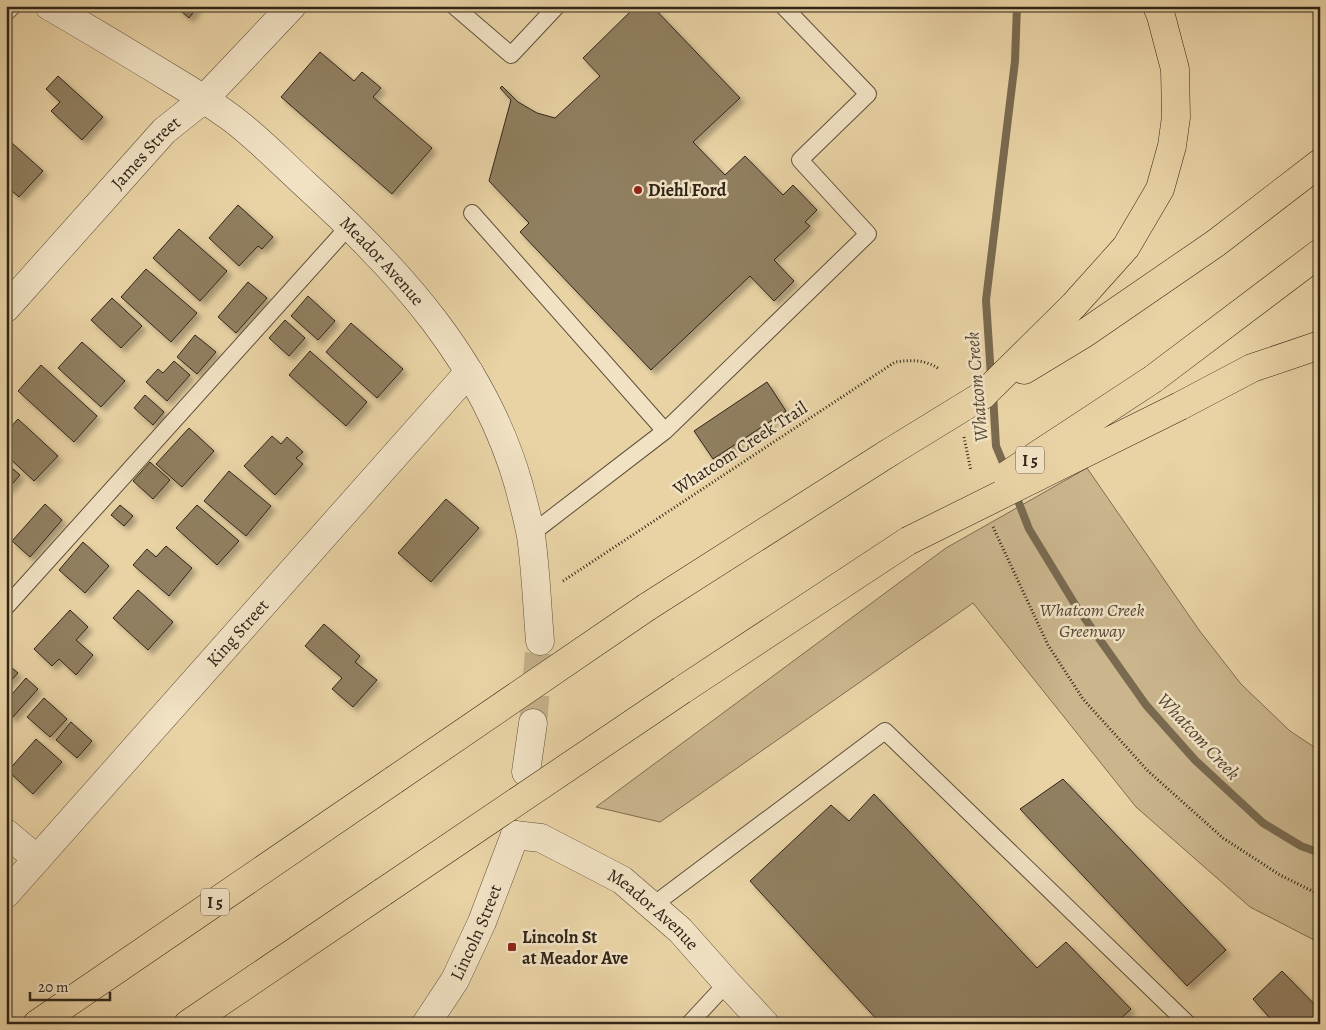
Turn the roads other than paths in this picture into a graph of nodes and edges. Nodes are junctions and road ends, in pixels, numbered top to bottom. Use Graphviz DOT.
graph roads {
  1 [pos="12,6"];
  2 [pos="49,6"];
  3 [pos="292,6"];
  4 [pos="454,6"];
  5 [pos="558,6"];
  6 [pos="783,6"];
  7 [pos="1157,6"];
  8 [pos="6,13"];
  9 [pos="204,98"];
  10 [pos="1320,163"];
  11 [pos="472,213"];
  12 [pos="350,225"];
  13 [pos="1320,253"];
  14 [pos="6,308"];
  15 [pos="1320,345"];
  16 [pos="469,372"];
  17 [pos="983,395"];
  18 [pos="665,431"];
  19 [pos="530,534"];
  20 [pos="908,541"];
  21 [pos="6,607"];
  22 [pos="540,642"];
  23 [pos="534,723"];
  24 [pos="526,772"];
  25 [pos="6,833"];
  26 [pos="515,835"];
  27 [pos="37,859"];
  28 [pos="6,894"];
  29 [pos="652,906"];
  30 [pos="727,983"];
  31 [pos="37,1024"];
  32 [pos="188,1024"];
  33 [pos="426,1024"];
  34 [pos="689,1024"];
  35 [pos="765,1024"];
  36 [pos="1188,1024"];
  1 -- 8 [label="lane"];
  2 -- 9 [label="street, Meador Avenue"];
  3 -- 9 [label="street, James Street"];
  4 -- 5 [label="lane"];
  6 -- 18 [label="lane"];
  7 -- 17 [label="highway"];
  9 -- 12 [label="street, Meador Avenue"];
  9 -- 14 [label="street, James Street"];
  10 -- 17 [label="highway, I 5"];
  11 -- 18 [label="lane"];
  12 -- 16 [label="street, Meador Avenue"];
  12 -- 21 [label="lane"];
  13 -- 20 [label="highway, I 5, bridge"];
  15 -- 20 [label="highway, bridge"];
  16 -- 19 [label="street, Meador Avenue"];
  16 -- 27 [label="street, King Street"];
  17 -- 31 [label="highway, I 5, bridge"];
  18 -- 19 [label="lane"];
  19 -- 22 [label="street, Meador Avenue"];
  20 -- 32 [label="highway, I 5, bridge"];
  23 -- 24 [label="street"];
  25 -- 27 [label="street"];
  26 -- 29 [label="street, Meador Avenue"];
  26 -- 33 [label="street, Lincoln Street"];
  27 -- 28 [label="street, King Street"];
  29 -- 30 [label="street, Meador Avenue"];
  29 -- 36 [label="lane"];
  30 -- 34 [label="lane"];
  30 -- 35 [label="street, Meador Avenue"];
}
